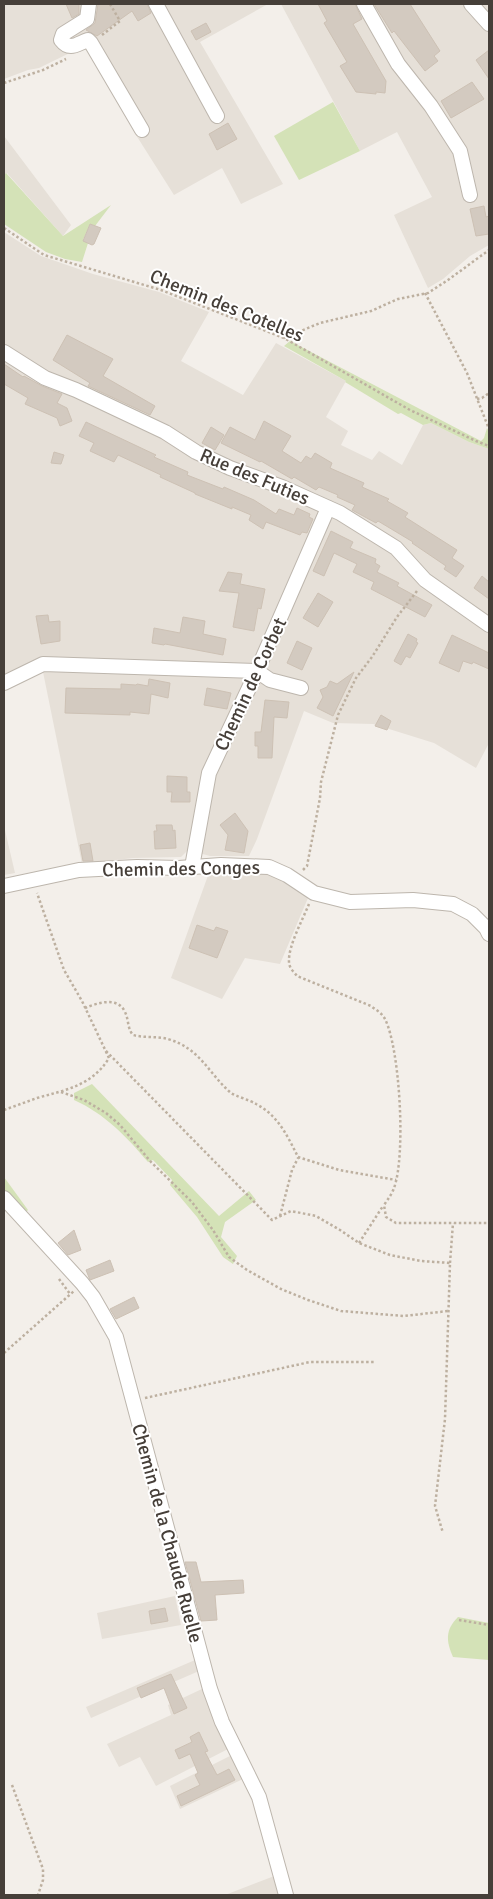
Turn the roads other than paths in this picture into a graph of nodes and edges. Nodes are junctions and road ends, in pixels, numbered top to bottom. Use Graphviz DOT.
graph roads {
  1 [pos="89,4"];
  2 [pos="156,4"];
  3 [pos="364,4"];
  4 [pos="471,4"];
  5 [pos="488,21"];
  6 [pos="218,116"];
  7 [pos="142,130"];
  8 [pos="470,195"];
  9 [pos="4,352"];
  10 [pos="328,508"];
  11 [pos="489,625"];
  12 [pos="257,671"];
  13 [pos="4,683"];
  14 [pos="301,688"];
  15 [pos="192,867"];
  16 [pos="4,886"];
  17 [pos="489,934"];
  18 [pos="4,1198"];
  19 [pos="286,1895"];
  1 -- 7 [label="street"];
  2 -- 6 [label="street"];
  3 -- 8 [label="street"];
  4 -- 5 [label="street"];
  9 -- 10 [label="street, Rue des Futies"];
  10 -- 11 [label="street, Rue des Futies"];
  10 -- 12 [label="street, Chemin de Corbet"];
  12 -- 13 [label="street"];
  12 -- 14 [label="street"];
  12 -- 15 [label="street, Chemin de Corbet"];
  15 -- 16 [label="street, Chemin des Conges"];
  15 -- 17 [label="street, Chemin des Conges"];
  18 -- 19 [label="street, Chemin de la Chaude Ruelle"];
}
